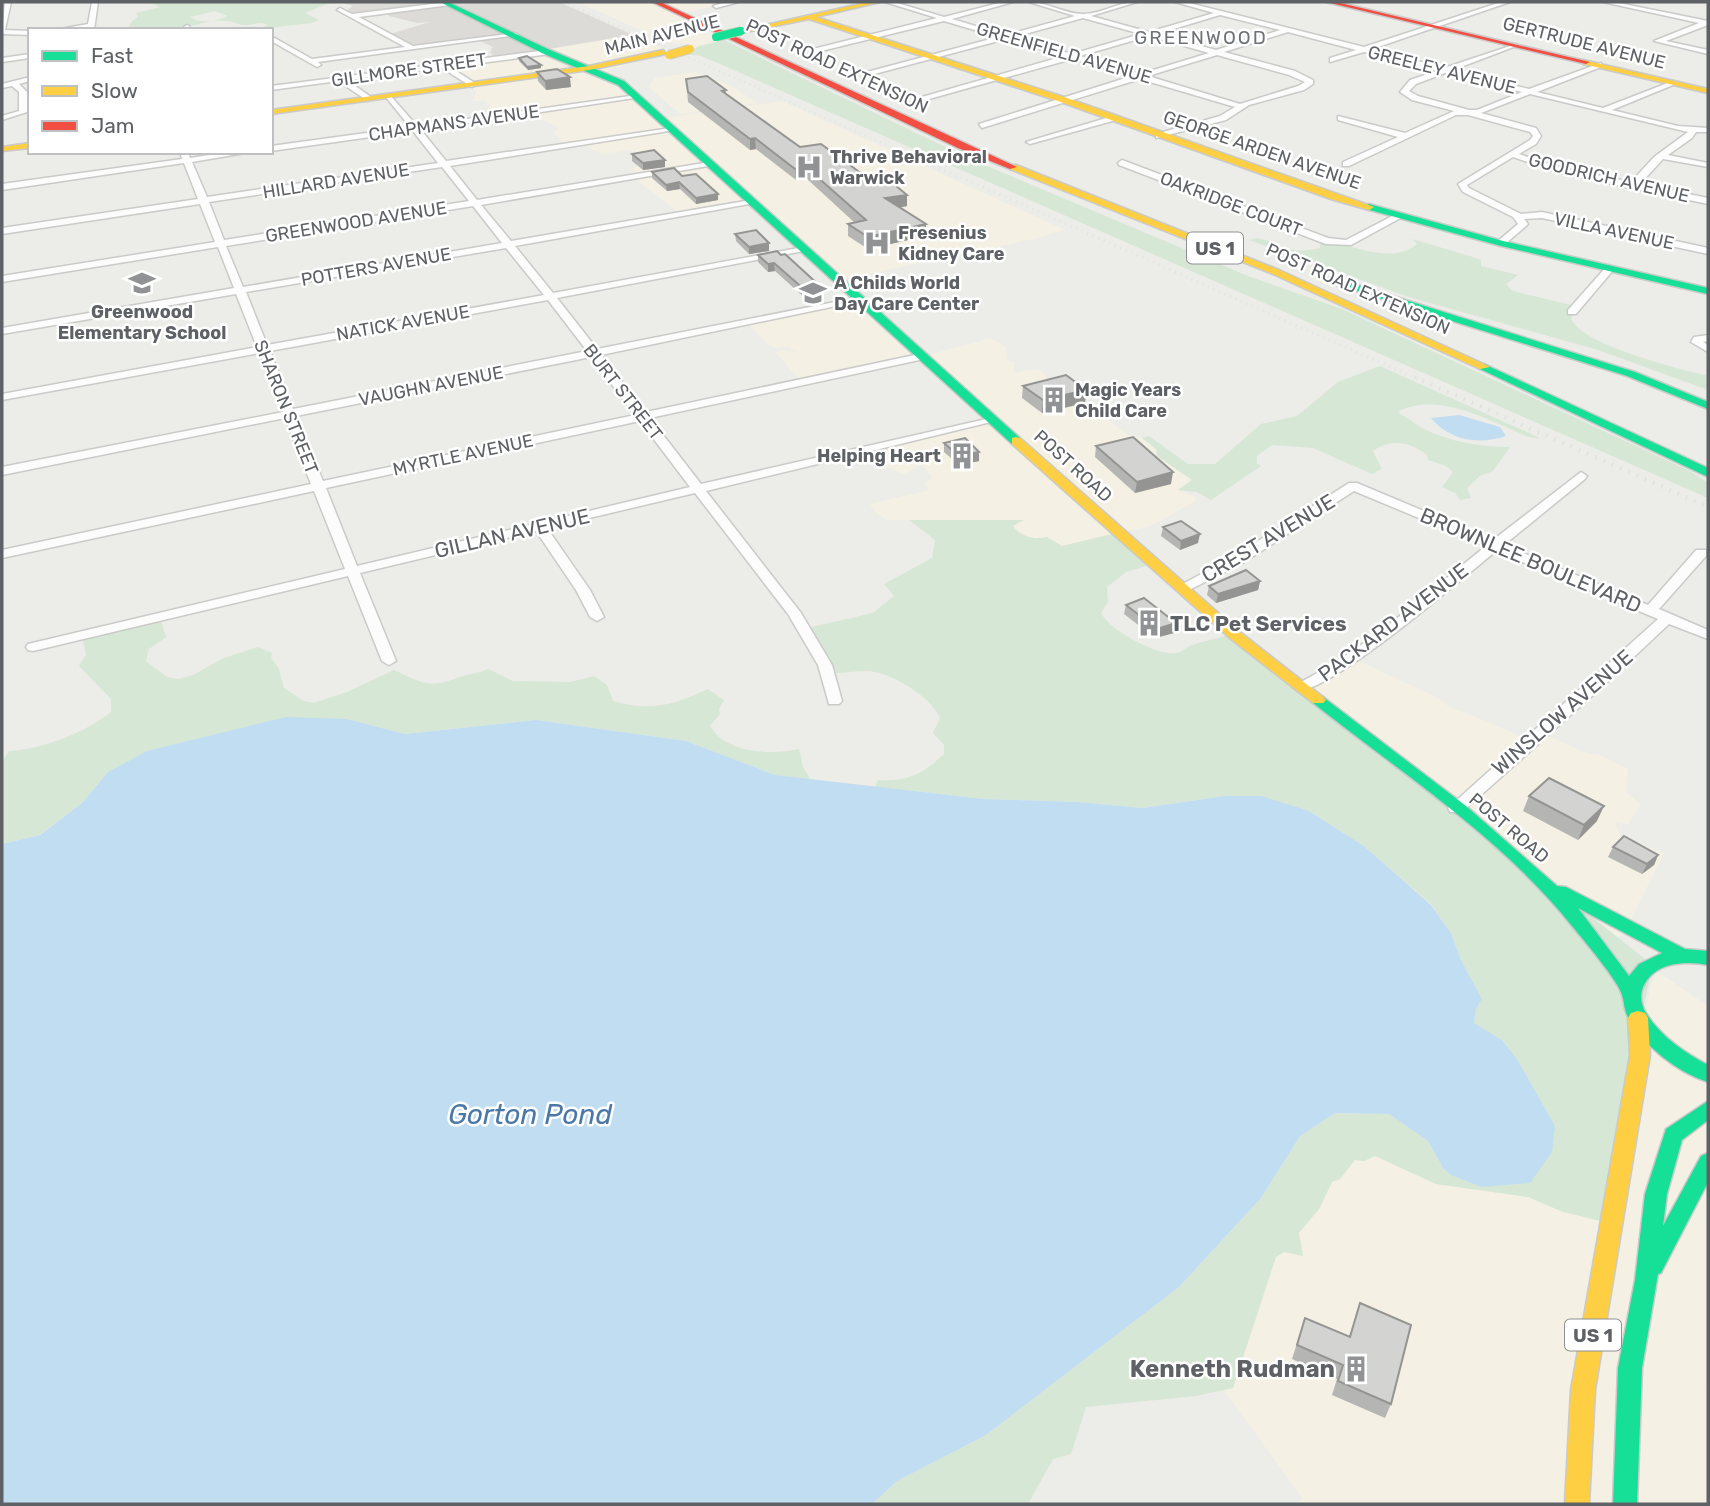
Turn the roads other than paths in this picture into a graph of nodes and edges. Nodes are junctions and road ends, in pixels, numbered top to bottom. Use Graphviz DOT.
graph roads {
  1 [pos="8,2"];
  2 [pos="95,2"];
  3 [pos="643,2"];
  4 [pos="655,2"];
  5 [pos="663,2"];
  6 [pos="673,2"];
  7 [pos="736,2"];
  8 [pos="877,2"];
  9 [pos="888,2"];
  10 [pos="1010,2"];
  11 [pos="1032,2"];
  12 [pos="1135,2"];
  13 [pos="1178,2"];
  14 [pos="1329,2"];
  15 [pos="1507,2"];
  16 [pos="1606,2"];
  17 [pos="1637,2"];
  18 [pos="445,3"];
  19 [pos="716,6"];
  20 [pos="1625,6"];
  21 [pos="340,10"];
  22 [pos="1220,13"];
  23 [pos="1085,15"];
  24 [pos="352,16"];
  25 [pos="807,18"];
  26 [pos="944,18"];
  27 [pos="682,22"];
  28 [pos="1708,23"];
  29 [pos="1434,27"];
  30 [pos="91,28"];
  31 [pos="1288,30"];
  32 [pos="2,31"];
  33 [pos="733,32"];
  34 [pos="28,33"];
  35 [pos="1150,33"];
  36 [pos="515,35"];
  37 [pos="1007,36"];
  38 [pos="870,37"];
  39 [pos="273,39"];
  40 [pos="1514,45"];
  41 [pos="689,46"];
  42 [pos="413,48"];
  43 [pos="1365,50"];
  44 [pos="816,51"];
  45 [pos="547,52"];
  46 [pos="1220,52"];
  47 [pos="1708,52"];
  48 [pos="666,54"];
  49 [pos="1072,55"];
  50 [pos="28,56"];
  51 [pos="930,57"];
  52 [pos="2,60"];
  53 [pos="1333,60"];
  54 [pos="311,61"];
  55 [pos="639,63"];
  56 [pos="1598,65"];
  57 [pos="444,66"];
  58 [pos="321,68"];
  59 [pos="592,69"];
  60 [pos="1444,70"];
  61 [pos="331,74"];
  62 [pos="870,74"];
  63 [pos="1143,77"];
  64 [pos="995,78"];
  65 [pos="340,79"];
  66 [pos="28,80"];
  67 [pos="14,83"];
  68 [pos="621,83"];
  69 [pos="1670,83"];
  70 [pos="472,85"];
  71 [pos="2,86"];
  72 [pos="273,89"];
  73 [pos="1708,91"];
  74 [pos="1529,92"];
  75 [pos="389,96"];
  76 [pos="637,97"];
  77 [pos="368,99"];
  78 [pos="925,99"];
  79 [pos="1064,100"];
  80 [pos="1240,106"];
  81 [pos="26,110"];
  82 [pos="1604,111"];
  83 [pos="273,112"];
  84 [pos="1466,112"];
  85 [pos="2,118"];
  86 [pos="1113,118"];
  87 [pos="1341,118"];
  88 [pos="982,125"];
  89 [pos="416,128"];
  90 [pos="1690,129"];
  91 [pos="671,130"];
  92 [pos="1708,130"];
  93 [pos="1159,136"];
  94 [pos="1405,136"];
  95 [pos="1030,142"];
  96 [pos="28,145"];
  97 [pos="2,149"];
  98 [pos="273,149"];
  99 [pos="216,154"];
  100 [pos="1511,154"];
  101 [pos="186,156"];
  102 [pos="1662,156"];
  103 [pos="1122,163"];
  104 [pos="444,164"];
  105 [pos="1346,164"];
  106 [pos="1708,164"];
  107 [pos="710,165"];
  108 [pos="1633,186"];
  109 [pos="2,187"];
  110 [pos="204,201"];
  111 [pos="1708,201"];
  112 [pos="751,202"];
  113 [pos="473,203"];
  114 [pos="1401,215"];
  115 [pos="1520,217"];
  116 [pos="2,231"];
  117 [pos="1501,243"];
  118 [pos="221,244"];
  119 [pos="507,244"];
  120 [pos="804,250"];
  121 [pos="1708,251"];
  122 [pos="1610,268"];
  123 [pos="2,279"];
  124 [pos="239,290"];
  125 [pos="1708,291"];
  126 [pos="550,296"];
  127 [pos="860,300"];
  128 [pos="1572,312"];
  129 [pos="1708,326"];
  130 [pos="2,331"];
  131 [pos="1707,342"];
  132 [pos="263,349"];
  133 [pos="593,353"];
  134 [pos="924,356"];
  135 [pos="2,397"];
  136 [pos="1708,406"];
  137 [pos="289,414"];
  138 [pos="643,417"];
  139 [pos="991,419"];
  140 [pos="2,471"];
  141 [pos="1708,473"];
  142 [pos="1581,476"];
  143 [pos="317,486"];
  144 [pos="1353,486"];
  145 [pos="698,489"];
  146 [pos="540,527"];
  147 [pos="1496,545"];
  148 [pos="1701,553"];
  149 [pos="2,554"];
  150 [pos="351,572"];
  151 [pos="1182,588"];
  152 [pos="1651,610"];
  153 [pos="597,617"];
  154 [pos="1668,617"];
  155 [pos="1708,635"];
  156 [pos="33,647"];
  157 [pos="389,661"];
  158 [pos="1302,687"];
  159 [pos="834,701"];
  160 [pos="1456,808"];
  161 [pos="1544,882"];
  162 [pos="1706,954"];
  163 [pos="1682,956"];
  164 [pos="1632,994"];
  165 [pos="1638,1018"];
  166 [pos="1708,1074"];
  167 [pos="1708,1109"];
  168 [pos="1708,1162"];
  169 [pos="1646,1280"];
  170 [pos="1577,1504"];
  171 [pos="1625,1504"];
  1 -- 32 [label="street"];
  2 -- 30 [label="street"];
  3 -- 27 [label="main road"];
  4 -- 33 [label="main road, US 1"];
  5 -- 33 [label="main road, US 1"];
  6 -- 33 [label="main road"];
  7 -- 19 [label="street"];
  8 -- 25 [label="main road, MAIN AVENUE"];
  9 -- 26 [label="street, GREENFIELD AVENUE"];
  10 -- 26 [label="street"];
  11 -- 23 [label="street"];
  12 -- 23 [label="street"];
  13 -- 22 [label="street, GREELEY AVENUE"];
  14 -- 29 [label="main road, GERTRUDE AVENUE"];
  15 -- 29 [label="street"];
  16 -- 20 [label="street"];
  17 -- 20 [label="street"];
  18 -- 24 [label="street"];
  18 -- 36 [label="main road, POST ROAD"];
  20 -- 28 [label="street"];
  21 -- 24 [label="street"];
  22 -- 31 [label="street, GREELEY AVENUE"];
  22 -- 35 [label="street"];
  23 -- 35 [label="street"];
  23 -- 37 [label="street"];
  24 -- 42 [label="street"];
  25 -- 33 [label="main road, MAIN AVENUE"];
  25 -- 38 [label="main road, GEORGE ARDEN AVENUE"];
  26 -- 37 [label="street, GREENFIELD AVENUE"];
  26 -- 38 [label="street"];
  27 -- 33 [label="main road"];
  27 -- 41 [label="main road"];
  28 -- 47 [label="street"];
  29 -- 40 [label="main road, GERTRUDE AVENUE"];
  29 -- 43 [label="street"];
  31 -- 43 [label="street, GREELEY AVENUE"];
  31 -- 46 [label="street"];
  32 -- 34 [label="street"];
  33 -- 41 [label="main road, MAIN AVENUE"];
  33 -- 136 [label="main road, POST ROAD EXTENSION / US 1"];
  33 -- 141 [label="main road, POST ROAD EXTENSION / US 1"];
  35 -- 46 [label="street"];
  35 -- 49 [label="street"];
  36 -- 42 [label="street"];
  36 -- 45 [label="main road, POST ROAD"];
  37 -- 49 [label="street, GREENFIELD AVENUE"];
  37 -- 51 [label="street"];
  38 -- 44 [label="street"];
  38 -- 51 [label="main road, GEORGE ARDEN AVENUE"];
  39 -- 54 [label="street"];
  40 -- 56 [label="main road, GERTRUDE AVENUE"];
  40 -- 60 [label="street"];
  41 -- 48 [label="main road, MAIN AVENUE, bridge"];
  42 -- 54 [label="street"];
  42 -- 57 [label="street"];
  43 -- 53 [label="street"];
  43 -- 60 [label="street, GREELEY AVENUE"];
  45 -- 57 [label="street, GILLMORE STREET"];
  45 -- 59 [label="main road, POST ROAD"];
  46 -- 63 [label="street"];
  46 -- 80 [label="street"];
  48 -- 55 [label="main road, MAIN AVENUE"];
  48 -- 59 [label="main road, MAIN AVENUE"];
  49 -- 63 [label="street, GREENFIELD AVENUE"];
  49 -- 64 [label="street"];
  50 -- 52 [label="street"];
  51 -- 62 [label="street"];
  51 -- 64 [label="main road, GEORGE ARDEN AVENUE"];
  54 -- 58 [label="street"];
  55 -- 59 [label="main road, MAIN AVENUE"];
  55 -- 68 [label="main road"];
  56 -- 69 [label="main road, GERTRUDE AVENUE"];
  56 -- 74 [label="street"];
  57 -- 65 [label="street, GILLMORE STREET"];
  57 -- 70 [label="street"];
  59 -- 68 [label="main road, POST ROAD"];
  59 -- 70 [label="main road, MAIN AVENUE"];
  60 -- 74 [label="street, GREELEY AVENUE"];
  60 -- 84 [label="street"];
  61 -- 65 [label="street"];
  63 -- 79 [label="street"];
  63 -- 80 [label="street, GREENFIELD AVENUE"];
  64 -- 78 [label="street"];
  64 -- 79 [label="main road, GEORGE ARDEN AVENUE"];
  65 -- 72 [label="street, GILLMORE STREET"];
  65 -- 77 [label="street"];
  66 -- 67 [label="street"];
  67 -- 71 [label="street"];
  67 -- 81 [label="street"];
  68 -- 76 [label="main road, POST ROAD"];
  69 -- 73 [label="main road, GERTRUDE AVENUE"];
  69 -- 82 [label="street"];
  70 -- 75 [label="main road, MAIN AVENUE"];
  74 -- 82 [label="street, GREELEY AVENUE"];
  74 -- 84 [label="street"];
  75 -- 77 [label="main road, MAIN AVENUE"];
  75 -- 89 [label="street, BURT STREET"];
  76 -- 89 [label="street, CHAPMANS AVENUE"];
  76 -- 91 [label="main road, POST ROAD"];
  77 -- 83 [label="main road, MAIN AVENUE"];
  79 -- 86 [label="main road, GEORGE ARDEN AVENUE"];
  79 -- 88 [label="street"];
  80 -- 93 [label="street"];
  81 -- 85 [label="street"];
  82 -- 90 [label="street, GREELEY AVENUE"];
  84 -- 94 [label="street"];
  84 -- 100 [label="street"];
  86 -- 93 [label="main road, GEORGE ARDEN AVENUE"];
  86 -- 95 [label="street"];
  87 -- 94 [label="street"];
  89 -- 98 [label="street, CHAPMANS AVENUE"];
  89 -- 104 [label="street, BURT STREET"];
  90 -- 92 [label="street, GREELEY AVENUE"];
  90 -- 102 [label="street"];
  91 -- 104 [label="street, HILLARD AVENUE"];
  91 -- 107 [label="main road, POST ROAD"];
  93 -- 114 [label="main road, GEORGE ARDEN AVENUE"];
  94 -- 105 [label="street"];
  96 -- 97 [label="main road"];
  99 -- 101 [label="street"];
  100 -- 108 [label="street, GOODRICH AVENUE"];
  100 -- 115 [label="street"];
  101 -- 109 [label="street"];
  101 -- 110 [label="street, SHARON STREET"];
  102 -- 106 [label="street"];
  102 -- 108 [label="street"];
  103 -- 114 [label="street, OAKRIDGE COURT"];
  104 -- 110 [label="street, HILLARD AVENUE"];
  104 -- 113 [label="street, BURT STREET"];
  107 -- 112 [label="main road, POST ROAD"];
  107 -- 113 [label="street, GREENWOOD AVENUE"];
  108 -- 111 [label="street, GOODRICH AVENUE"];
  110 -- 116 [label="street, HILLARD AVENUE"];
  110 -- 118 [label="street, SHARON STREET"];
  112 -- 119 [label="street, POTTERS AVENUE"];
  112 -- 120 [label="main road, POST ROAD"];
  113 -- 118 [label="street, GREENWOOD AVENUE"];
  113 -- 119 [label="street, BURT STREET"];
  114 -- 117 [label="main road, GEORGE ARDEN AVENUE"];
  115 -- 117 [label="street"];
  115 -- 121 [label="street, VILLA AVENUE"];
  117 -- 122 [label="main road, GEORGE ARDEN AVENUE"];
  118 -- 123 [label="street, GREENWOOD AVENUE"];
  118 -- 124 [label="street, SHARON STREET"];
  119 -- 124 [label="street, POTTERS AVENUE"];
  119 -- 126 [label="street, BURT STREET"];
  120 -- 126 [label="street, NATICK AVENUE"];
  120 -- 127 [label="main road, POST ROAD"];
  122 -- 125 [label="main road, GEORGE ARDEN AVENUE"];
  122 -- 128 [label="street"];
  124 -- 130 [label="street, POTTERS AVENUE"];
  124 -- 132 [label="street, SHARON STREET"];
  126 -- 132 [label="street, NATICK AVENUE"];
  126 -- 133 [label="street, BURT STREET"];
  127 -- 133 [label="street, VAUGHN AVENUE"];
  127 -- 134 [label="main road, POST ROAD"];
  129 -- 131 [label="street"];
  132 -- 135 [label="street, NATICK AVENUE"];
  132 -- 137 [label="street, SHARON STREET"];
  133 -- 137 [label="street, VAUGHN AVENUE"];
  133 -- 138 [label="street, BURT STREET"];
  134 -- 138 [label="street, MYRTLE AVENUE"];
  134 -- 139 [label="main road, POST ROAD"];
  137 -- 140 [label="street, VAUGHN AVENUE"];
  137 -- 143 [label="street, SHARON STREET"];
  138 -- 143 [label="street, MYRTLE AVENUE"];
  138 -- 145 [label="street, BURT STREET"];
  139 -- 145 [label="street, GILLAN AVENUE"];
  139 -- 151 [label="main road, POST ROAD"];
  142 -- 147 [label="street, PACKARD AVENUE"];
  143 -- 149 [label="street, MYRTLE AVENUE"];
  143 -- 150 [label="street, SHARON STREET"];
  144 -- 147 [label="street, BROWNLEE BOULEVARD"];
  144 -- 151 [label="street, CREST AVENUE"];
  145 -- 146 [label="street, GILLAN AVENUE"];
  145 -- 159 [label="street, BURT STREET"];
  146 -- 150 [label="street, GILLAN AVENUE"];
  146 -- 153 [label="street"];
  147 -- 152 [label="street, BROWNLEE BOULEVARD"];
  147 -- 158 [label="street, PACKARD AVENUE"];
  148 -- 152 [label="street"];
  150 -- 156 [label="street, GILLAN AVENUE"];
  150 -- 157 [label="street, SHARON STREET"];
  151 -- 158 [label="main road, POST ROAD"];
  152 -- 154 [label="street, BROWNLEE BOULEVARD"];
  154 -- 155 [label="street, BROWNLEE BOULEVARD"];
  154 -- 160 [label="street, WINSLOW AVENUE"];
  158 -- 160 [label="main road, POST ROAD"];
  160 -- 161 [label="main road, POST ROAD"];
  161 -- 163 [label="main road, POST ROAD"];
  161 -- 164 [label="main road, POST ROAD"];
  162 -- 163 [label="main road, POST ROAD"];
  163 -- 164 [label="main road, POST ROAD"];
  164 -- 165 [label="main road, POST ROAD / US 1"];
  165 -- 166 [label="main road, POST ROAD"];
  165 -- 170 [label="main road, US 1"];
  167 -- 169 [label="main road, US 1"];
  168 -- 169 [label="main road"];
  169 -- 171 [label="main road, US 1"];
}
